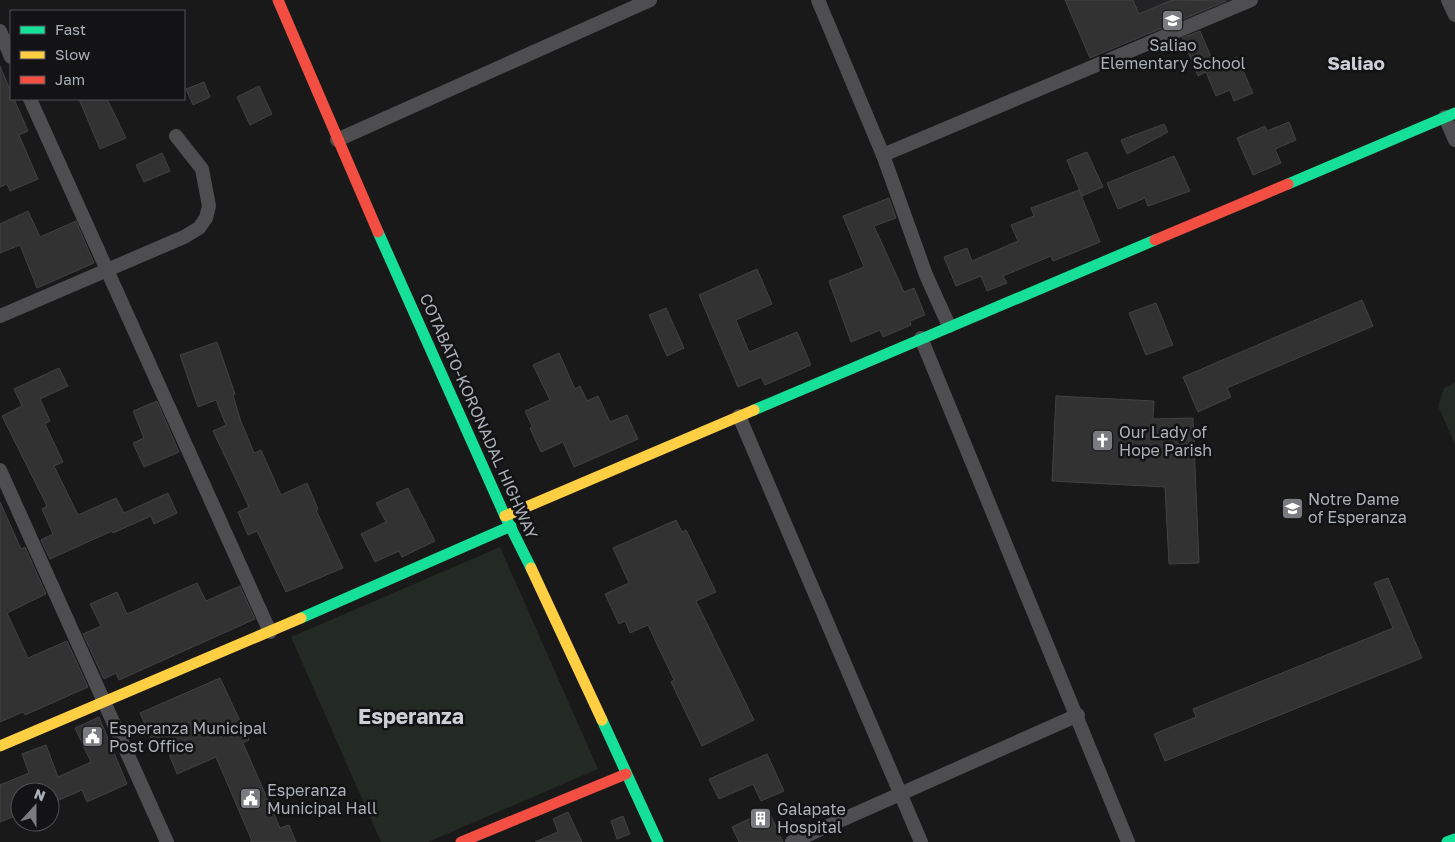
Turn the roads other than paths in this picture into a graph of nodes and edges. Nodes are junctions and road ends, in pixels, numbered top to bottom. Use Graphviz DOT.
graph roads {
  1 [pos="278,0"];
  2 [pos="650,0"];
  3 [pos="818,0"];
  4 [pos="1251,0"];
  5 [pos="1448,0"];
  6 [pos="1455,15"];
  7 [pos="0,31"];
  8 [pos="10,55"];
  9 [pos="30,100"];
  10 [pos="1450,115"];
  11 [pos="176,136"];
  12 [pos="337,140"];
  13 [pos="1455,140"];
  14 [pos="883,156"];
  15 [pos="105,270"];
  16 [pos="0,316"];
  17 [pos="949,326"];
  18 [pos="922,338"];
  19 [pos="739,416"];
  20 [pos="0,470"];
  21 [pos="505,516"];
  22 [pos="511,526"];
  23 [pos="270,632"];
  24 [pos="103,703"];
  25 [pos="1078,715"];
  26 [pos="0,746"];
  27 [pos="626,774"];
  28 [pos="900,794"];
  29 [pos="1455,839"];
  30 [pos="166,842"];
  31 [pos="461,842"];
  32 [pos="658,842"];
  33 [pos="792,842"];
  34 [pos="921,842"];
  35 [pos="1128,842"];
  36 [pos="1447,842"];
  1 -- 12 [label="main road, COTABATO-KORONADAL HIGHWAY"];
  2 -- 12 [label="street"];
  3 -- 14 [label="street"];
  4 -- 14 [label="street"];
  5 -- 6 [label="street"];
  7 -- 8 [label="street"];
  9 -- 15 [label="street"];
  10 -- 13 [label="street"];
  10 -- 17 [label="main road"];
  11 -- 15 [label="street"];
  12 -- 21 [label="main road, COTABATO-KORONADAL HIGHWAY"];
  14 -- 17 [label="street"];
  15 -- 16 [label="street"];
  15 -- 23 [label="street"];
  17 -- 18 [label="main road"];
  18 -- 19 [label="main road"];
  18 -- 25 [label="street"];
  19 -- 21 [label="main road"];
  19 -- 28 [label="street"];
  20 -- 24 [label="street"];
  21 -- 22 [label="main road, COTABATO-KORONADAL HIGHWAY"];
  22 -- 23 [label="main road"];
  22 -- 27 [label="main road, COTABATO-KORONADAL HIGHWAY"];
  23 -- 24 [label="main road"];
  24 -- 26 [label="main road"];
  24 -- 30 [label="street"];
  25 -- 28 [label="street"];
  25 -- 35 [label="street"];
  27 -- 31 [label="main road"];
  27 -- 32 [label="main road, COTABATO-KORONADAL HIGHWAY"];
  28 -- 33 [label="street"];
  28 -- 34 [label="street"];
  29 -- 36 [label="main road"];
}
